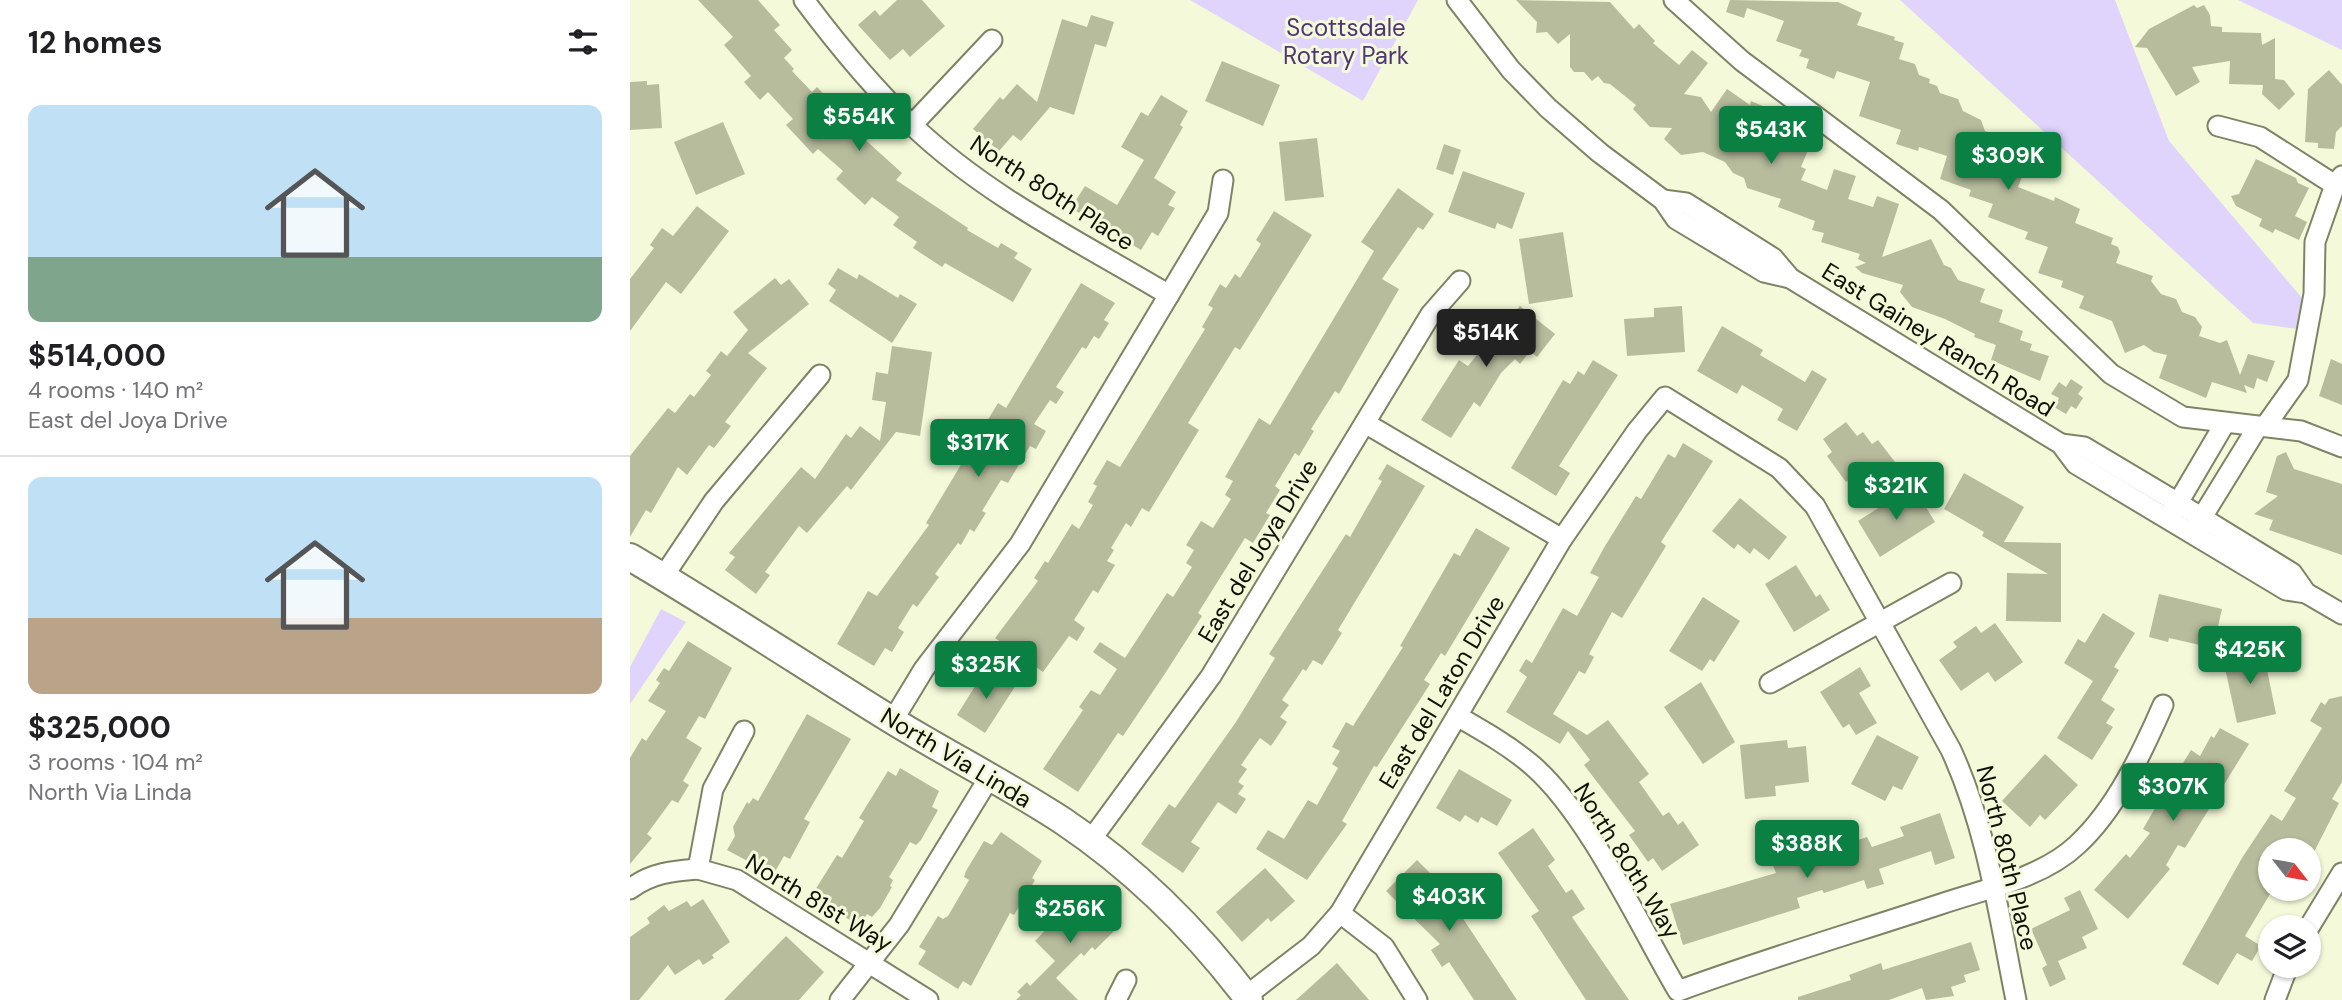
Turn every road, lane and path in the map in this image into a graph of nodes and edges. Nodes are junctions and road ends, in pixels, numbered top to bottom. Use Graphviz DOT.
graph roads {
  1 [pos="804,0"];
  2 [pos="1457,0"];
  3 [pos="1674,0"];
  4 [pos="992,40"];
  5 [pos="912,125"];
  6 [pos="2218,126"];
  7 [pos="1223,180"];
  8 [pos="2339,181"];
  9 [pos="1460,281"];
  10 [pos="1169,295"];
  11 [pos="820,375"];
  12 [pos="1665,397"];
  13 [pos="1365,423"];
  14 [pos="2225,423"];
  15 [pos="2261,426"];
  16 [pos="2342,447"];
  17 [pos="2173,511"];
  18 [pos="2197,526"];
  19 [pos="1562,540"];
  20 [pos="630,557"];
  21 [pos="663,577"];
  22 [pos="1951,583"];
  23 [pos="2342,614"];
  24 [pos="1880,621"];
  25 [pos="1770,683"];
  26 [pos="2163,705"];
  27 [pos="1457,716"];
  28 [pos="892,720"];
  29 [pos="744,731"];
  30 [pos="989,778"];
  31 [pos="1090,841"];
  32 [pos="698,869"];
  33 [pos="2342,873"];
  34 [pos="1993,887"];
  35 [pos="630,890"];
  36 [pos="1339,914"];
  37 [pos="2316,915"];
  38 [pos="872,963"];
  39 [pos="2284,978"];
  40 [pos="1126,980"];
  41 [pos="1247,998"];
  42 [pos="840,1000"];
  43 [pos="928,1000"];
  44 [pos="1116,1000"];
  45 [pos="1417,1000"];
  46 [pos="2016,1000"];
  47 [pos="2276,1000"];
  1 -- 5 [label="street, North 80th Place"];
  2 -- 17 [label="street, East Gainey Ranch Road"];
  3 -- 14 [label="street"];
  4 -- 5 [label="street"];
  5 -- 10 [label="street, North 80th Place"];
  6 -- 8 [label="street"];
  7 -- 10 [label="street"];
  8 -- 15 [label="street"];
  9 -- 13 [label="street, East del Joya Drive"];
  10 -- 28 [label="street"];
  11 -- 21 [label="street"];
  12 -- 19 [label="street, East del Laton Drive"];
  12 -- 24 [label="street, North 80th Place"];
  13 -- 19 [label="street"];
  13 -- 31 [label="street, East del Joya Drive"];
  14 -- 15 [label="street"];
  14 -- 17 [label="street"];
  15 -- 16 [label="street"];
  15 -- 18 [label="street"];
  17 -- 18 [label="street, East Gainey Ranch Road"];
  18 -- 23 [label="street, East Gainey Ranch Road"];
  19 -- 27 [label="street, East del Laton Drive"];
  20 -- 21 [label="street, North Via Linda"];
  21 -- 28 [label="street, North Via Linda"];
  22 -- 24 [label="street"];
  24 -- 25 [label="street"];
  24 -- 34 [label="street, North 80th Place"];
  26 -- 34 [label="street"];
  27 -- 34 [label="street, North 80th Way"];
  27 -- 36 [label="street, East del Laton Drive"];
  28 -- 30 [label="street, North Via Linda"];
  29 -- 32 [label="street"];
  30 -- 31 [label="street, North Via Linda"];
  30 -- 38 [label="street"];
  31 -- 41 [label="street, North Via Linda"];
  32 -- 35 [label="street"];
  32 -- 38 [label="street, North 81st Way"];
  33 -- 37 [label="street"];
  34 -- 46 [label="street, North 80th Place"];
  36 -- 41 [label="street, East del Laton Drive"];
  36 -- 45 [label="street"];
  38 -- 42 [label="street"];
  38 -- 43 [label="street, North 81st Way"];
  39 -- 47 [label="street"];
  40 -- 44 [label="street"];
}
